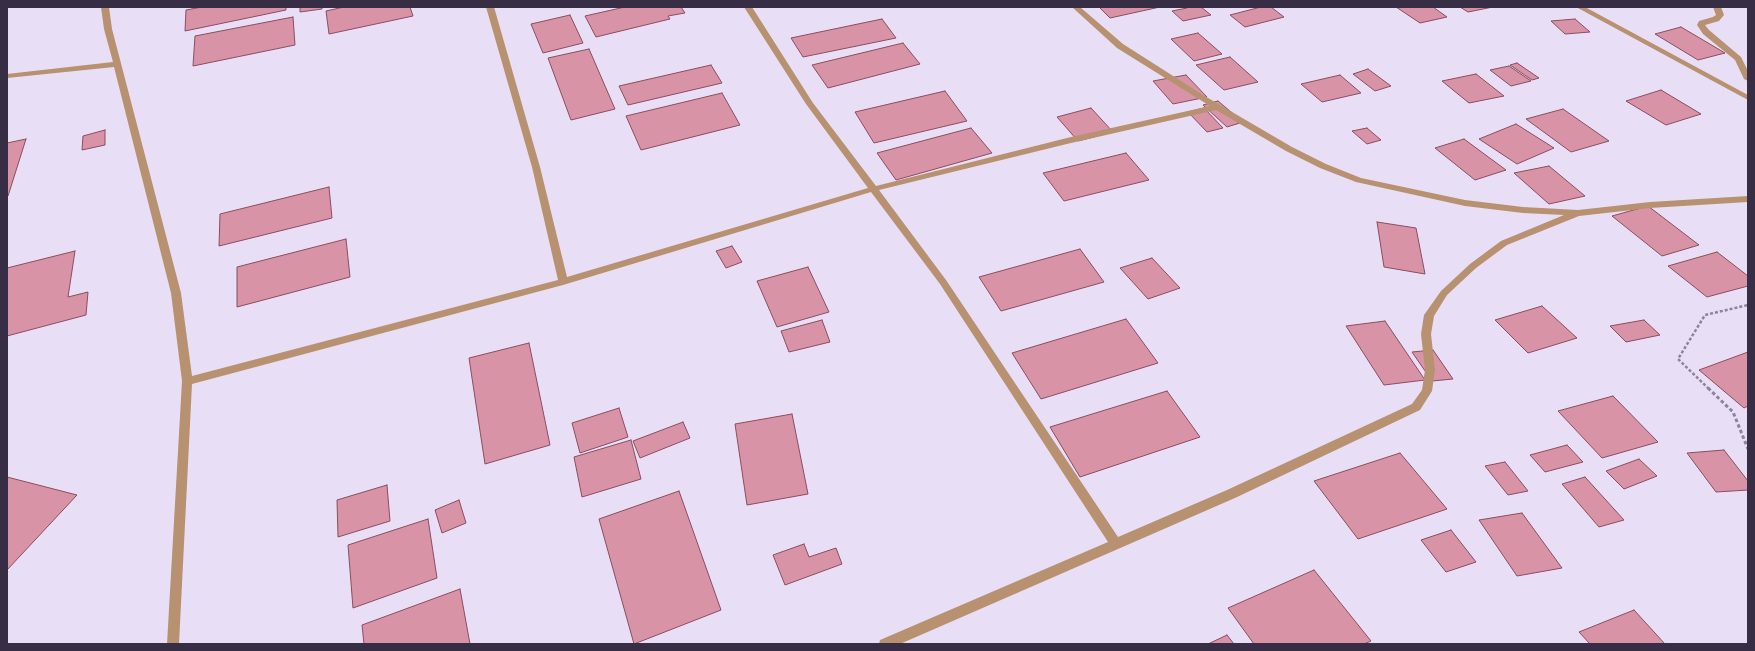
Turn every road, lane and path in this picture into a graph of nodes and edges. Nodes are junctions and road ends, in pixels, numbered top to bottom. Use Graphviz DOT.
graph roads {
  1 [pos="105,7"];
  2 [pos="490,7"];
  3 [pos="748,7"];
  4 [pos="1076,7"];
  5 [pos="1580,7"];
  6 [pos="1717,7"];
  7 [pos="118,64"];
  8 [pos="7,76"];
  9 [pos="1748,79"];
  10 [pos="1748,98"];
  11 [pos="1218,107"];
  12 [pos="873,189"];
  13 [pos="1748,199"];
  14 [pos="1578,213"];
  15 [pos="563,282"];
  16 [pos="1748,305"];
  17 [pos="187,381"];
  18 [pos="1748,449"];
  19 [pos="1116,544"];
  20 [pos="173,644"];
  21 [pos="885,644"];
  1 -- 7 [label="street"];
  2 -- 15 [label="street"];
  3 -- 12 [label="street"];
  4 -- 11 [label="street"];
  5 -- 10 [label="street"];
  6 -- 9 [label="street"];
  7 -- 8 [label="street"];
  7 -- 17 [label="street"];
  11 -- 12 [label="street"];
  11 -- 14 [label="street"];
  12 -- 15 [label="street"];
  12 -- 19 [label="street"];
  13 -- 14 [label="street"];
  14 -- 19 [label="street"];
  15 -- 17 [label="street"];
  16 -- 18 [label="path"];
  17 -- 20 [label="street"];
  19 -- 21 [label="street"];
}
